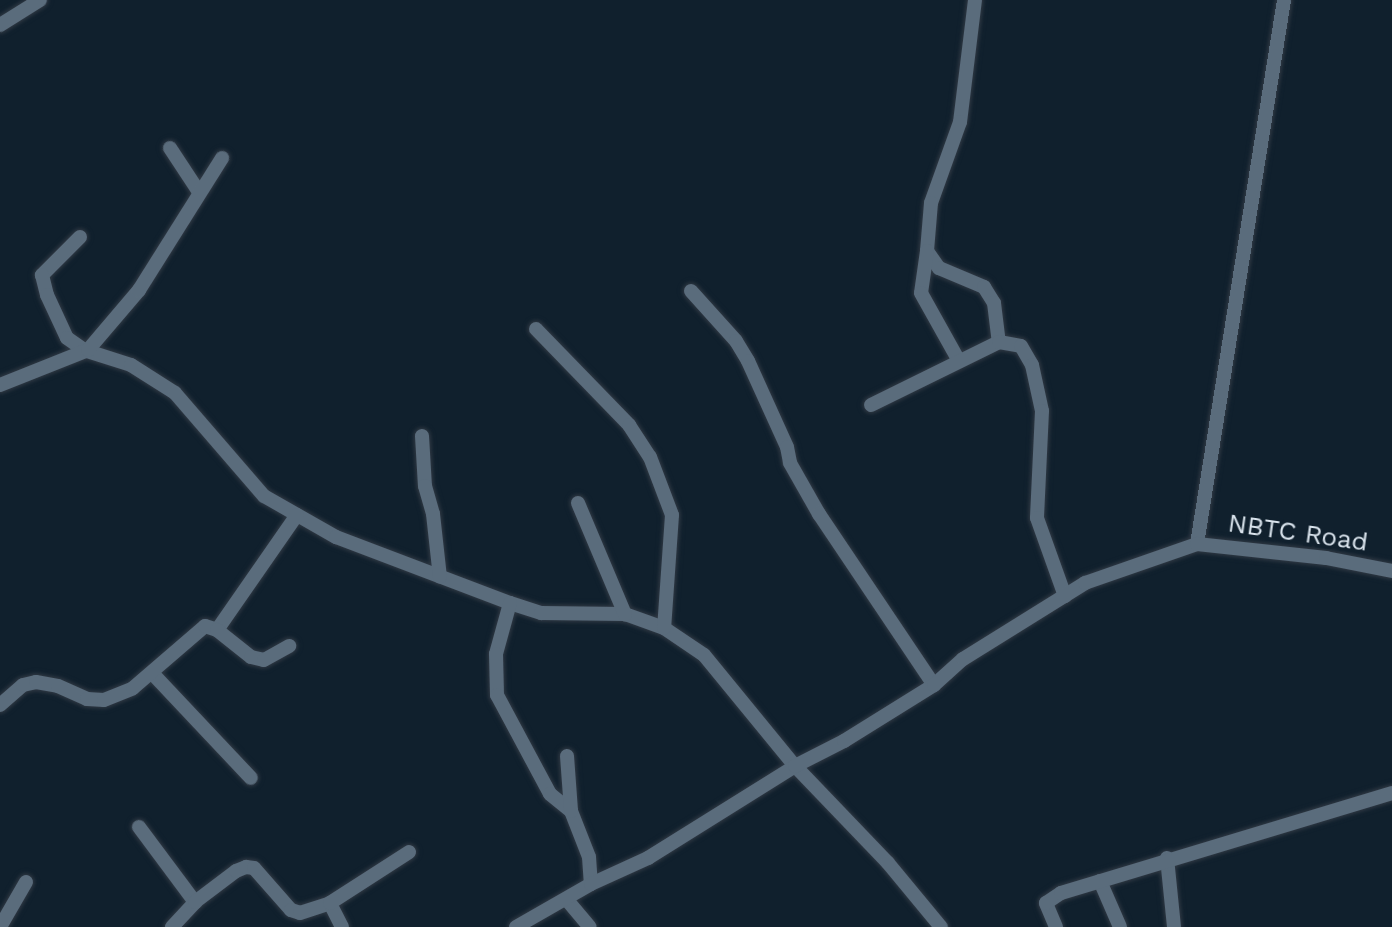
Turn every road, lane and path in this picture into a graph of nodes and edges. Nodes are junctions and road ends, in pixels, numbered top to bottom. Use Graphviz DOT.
graph roads {
  1 [pos="40,0"];
  2 [pos="975,0"];
  3 [pos="1284,0"];
  4 [pos="0,25"];
  5 [pos="170,148"];
  6 [pos="222,158"];
  7 [pos="199,192"];
  8 [pos="80,237"];
  9 [pos="927,251"];
  10 [pos="691,291"];
  11 [pos="536,329"];
  12 [pos="999,342"];
  13 [pos="88,350"];
  14 [pos="959,361"];
  15 [pos="0,385"];
  16 [pos="871,405"];
  17 [pos="422,436"];
  18 [pos="578,503"];
  19 [pos="297,515"];
  20 [pos="1197,544"];
  21 [pos="1392,571"];
  22 [pos="440,577"];
  23 [pos="1065,596"];
  24 [pos="510,603"];
  25 [pos="625,614"];
  26 [pos="664,628"];
  27 [pos="217,630"];
  28 [pos="289,646"];
  29 [pos="152,673"];
  30 [pos="934,685"];
  31 [pos="0,705"];
  32 [pos="567,756"];
  33 [pos="795,766"];
  34 [pos="251,778"];
  35 [pos="1392,793"];
  36 [pos="571,811"];
  37 [pos="139,827"];
  38 [pos="409,852"];
  39 [pos="1167,858"];
  40 [pos="1100,881"];
  41 [pos="26,882"];
  42 [pos="591,884"];
  43 [pos="567,900"];
  44 [pos="195,902"];
  45 [pos="330,903"];
  46 [pos="0,927"];
  47 [pos="172,927"];
  48 [pos="342,927"];
  49 [pos="516,927"];
  50 [pos="590,927"];
  51 [pos="941,927"];
  52 [pos="1056,927"];
  53 [pos="1120,927"];
  54 [pos="1174,927"];
  1 -- 4 [label="street"];
  2 -- 9 [label="street"];
  3 -- 20 [label="street"];
  5 -- 7 [label="street"];
  6 -- 7 [label="street"];
  7 -- 13 [label="street"];
  8 -- 13 [label="street"];
  9 -- 12 [label="street"];
  9 -- 14 [label="street"];
  10 -- 30 [label="street"];
  11 -- 26 [label="street"];
  12 -- 14 [label="street"];
  12 -- 23 [label="street"];
  13 -- 15 [label="street"];
  13 -- 19 [label="street"];
  14 -- 16 [label="street"];
  17 -- 22 [label="street"];
  18 -- 25 [label="street"];
  19 -- 22 [label="street"];
  19 -- 27 [label="street"];
  20 -- 21 [label="street, NBTC Road"];
  20 -- 23 [label="street"];
  22 -- 24 [label="street"];
  23 -- 30 [label="street"];
  24 -- 25 [label="street"];
  24 -- 36 [label="street"];
  25 -- 26 [label="street"];
  26 -- 33 [label="street"];
  27 -- 28 [label="street"];
  27 -- 29 [label="street"];
  29 -- 31 [label="street"];
  29 -- 34 [label="street"];
  30 -- 33 [label="street"];
  32 -- 36 [label="street"];
  33 -- 42 [label="street"];
  33 -- 51 [label="street"];
  35 -- 39 [label="street"];
  36 -- 42 [label="street"];
  37 -- 44 [label="street"];
  38 -- 45 [label="street"];
  39 -- 40 [label="street"];
  39 -- 54 [label="street"];
  40 -- 52 [label="street"];
  40 -- 53 [label="street"];
  41 -- 46 [label="street"];
  42 -- 43 [label="street"];
  43 -- 49 [label="street"];
  43 -- 50 [label="street"];
  44 -- 45 [label="street"];
  44 -- 47 [label="street"];
  45 -- 48 [label="street"];
}
